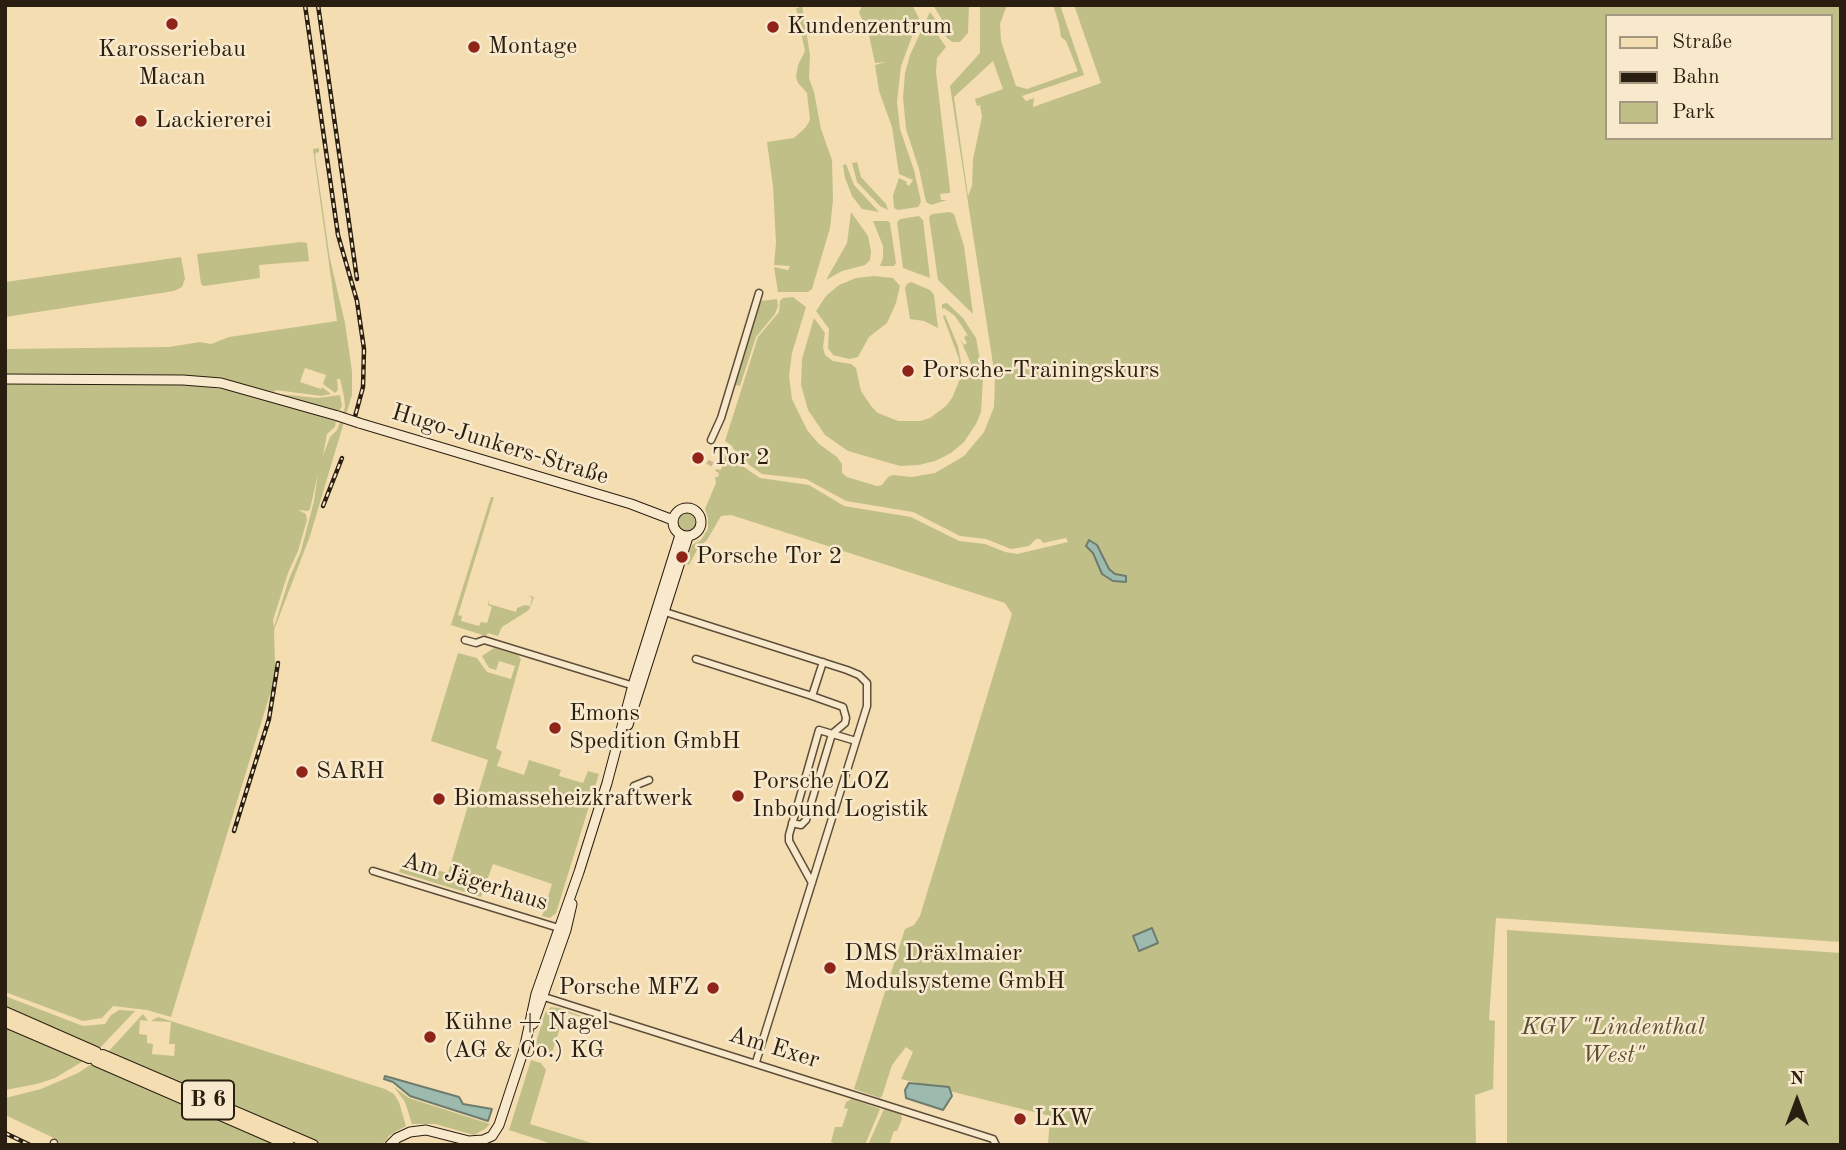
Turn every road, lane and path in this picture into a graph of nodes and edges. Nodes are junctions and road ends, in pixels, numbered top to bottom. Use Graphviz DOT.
graph roads {
  1 [pos="759,293"];
  2 [pos="6,379"];
  3 [pos="711,440"];
  4 [pos="674,516"];
  5 [pos="684,536"];
  6 [pos="661,611"];
  7 [pos="465,640"];
  8 [pos="696,659"];
  9 [pos="823,662"];
  10 [pos="637,687"];
  11 [pos="813,695"];
  12 [pos="832,734"];
  13 [pos="856,741"];
  14 [pos="649,780"];
  15 [pos="634,786"];
  16 [pos="792,823"];
  17 [pos="373,872"];
  18 [pos="811,883"];
  19 [pos="562,929"];
  20 [pos="540,995"];
  21 [pos="5,1012"];
  22 [pos="5,1022"];
  23 [pos="96,1056"];
  24 [pos="755,1062"];
  25 [pos="410,1132"];
  26 [pos="289,1145"];
  27 [pos="313,1145"];
  28 [pos="390,1145"];
  29 [pos="398,1145"];
  30 [pos="996,1145"];
  1 -- 3 [label="street"];
  2 -- 4 [label="street, Hugo-Junkers-Straße, bridge"];
  4 -- 5 [label="street"];
  4 -- 5 [label="street"];
  5 -- 6 [label="street"];
  6 -- 9 [label="street"];
  6 -- 10 [label="street"];
  7 -- 10 [label="street"];
  8 -- 11 [label="street"];
  9 -- 11 [label="street"];
  9 -- 13 [label="street"];
  10 -- 19 [label="street"];
  11 -- 12 [label="street"];
  12 -- 13 [label="street"];
  12 -- 16 [label="street"];
  12 -- 16 [label="street"];
  13 -- 18 [label="street"];
  14 -- 15 [label="street"];
  16 -- 18 [label="street"];
  17 -- 19 [label="street, Am Jägerhaus"];
  18 -- 24 [label="street"];
  19 -- 20 [label="street"];
  20 -- 24 [label="street, Am Exer"];
  20 -- 25 [label="street"];
  21 -- 23 [label="main road, B 6"];
  22 -- 23 [label="main road, B 6"];
  23 -- 26 [label="main road, B 6"];
  23 -- 27 [label="main road, B 6"];
  24 -- 30 [label="street, Am Exer"];
  25 -- 28 [label="street"];
  25 -- 29 [label="street"];
}
